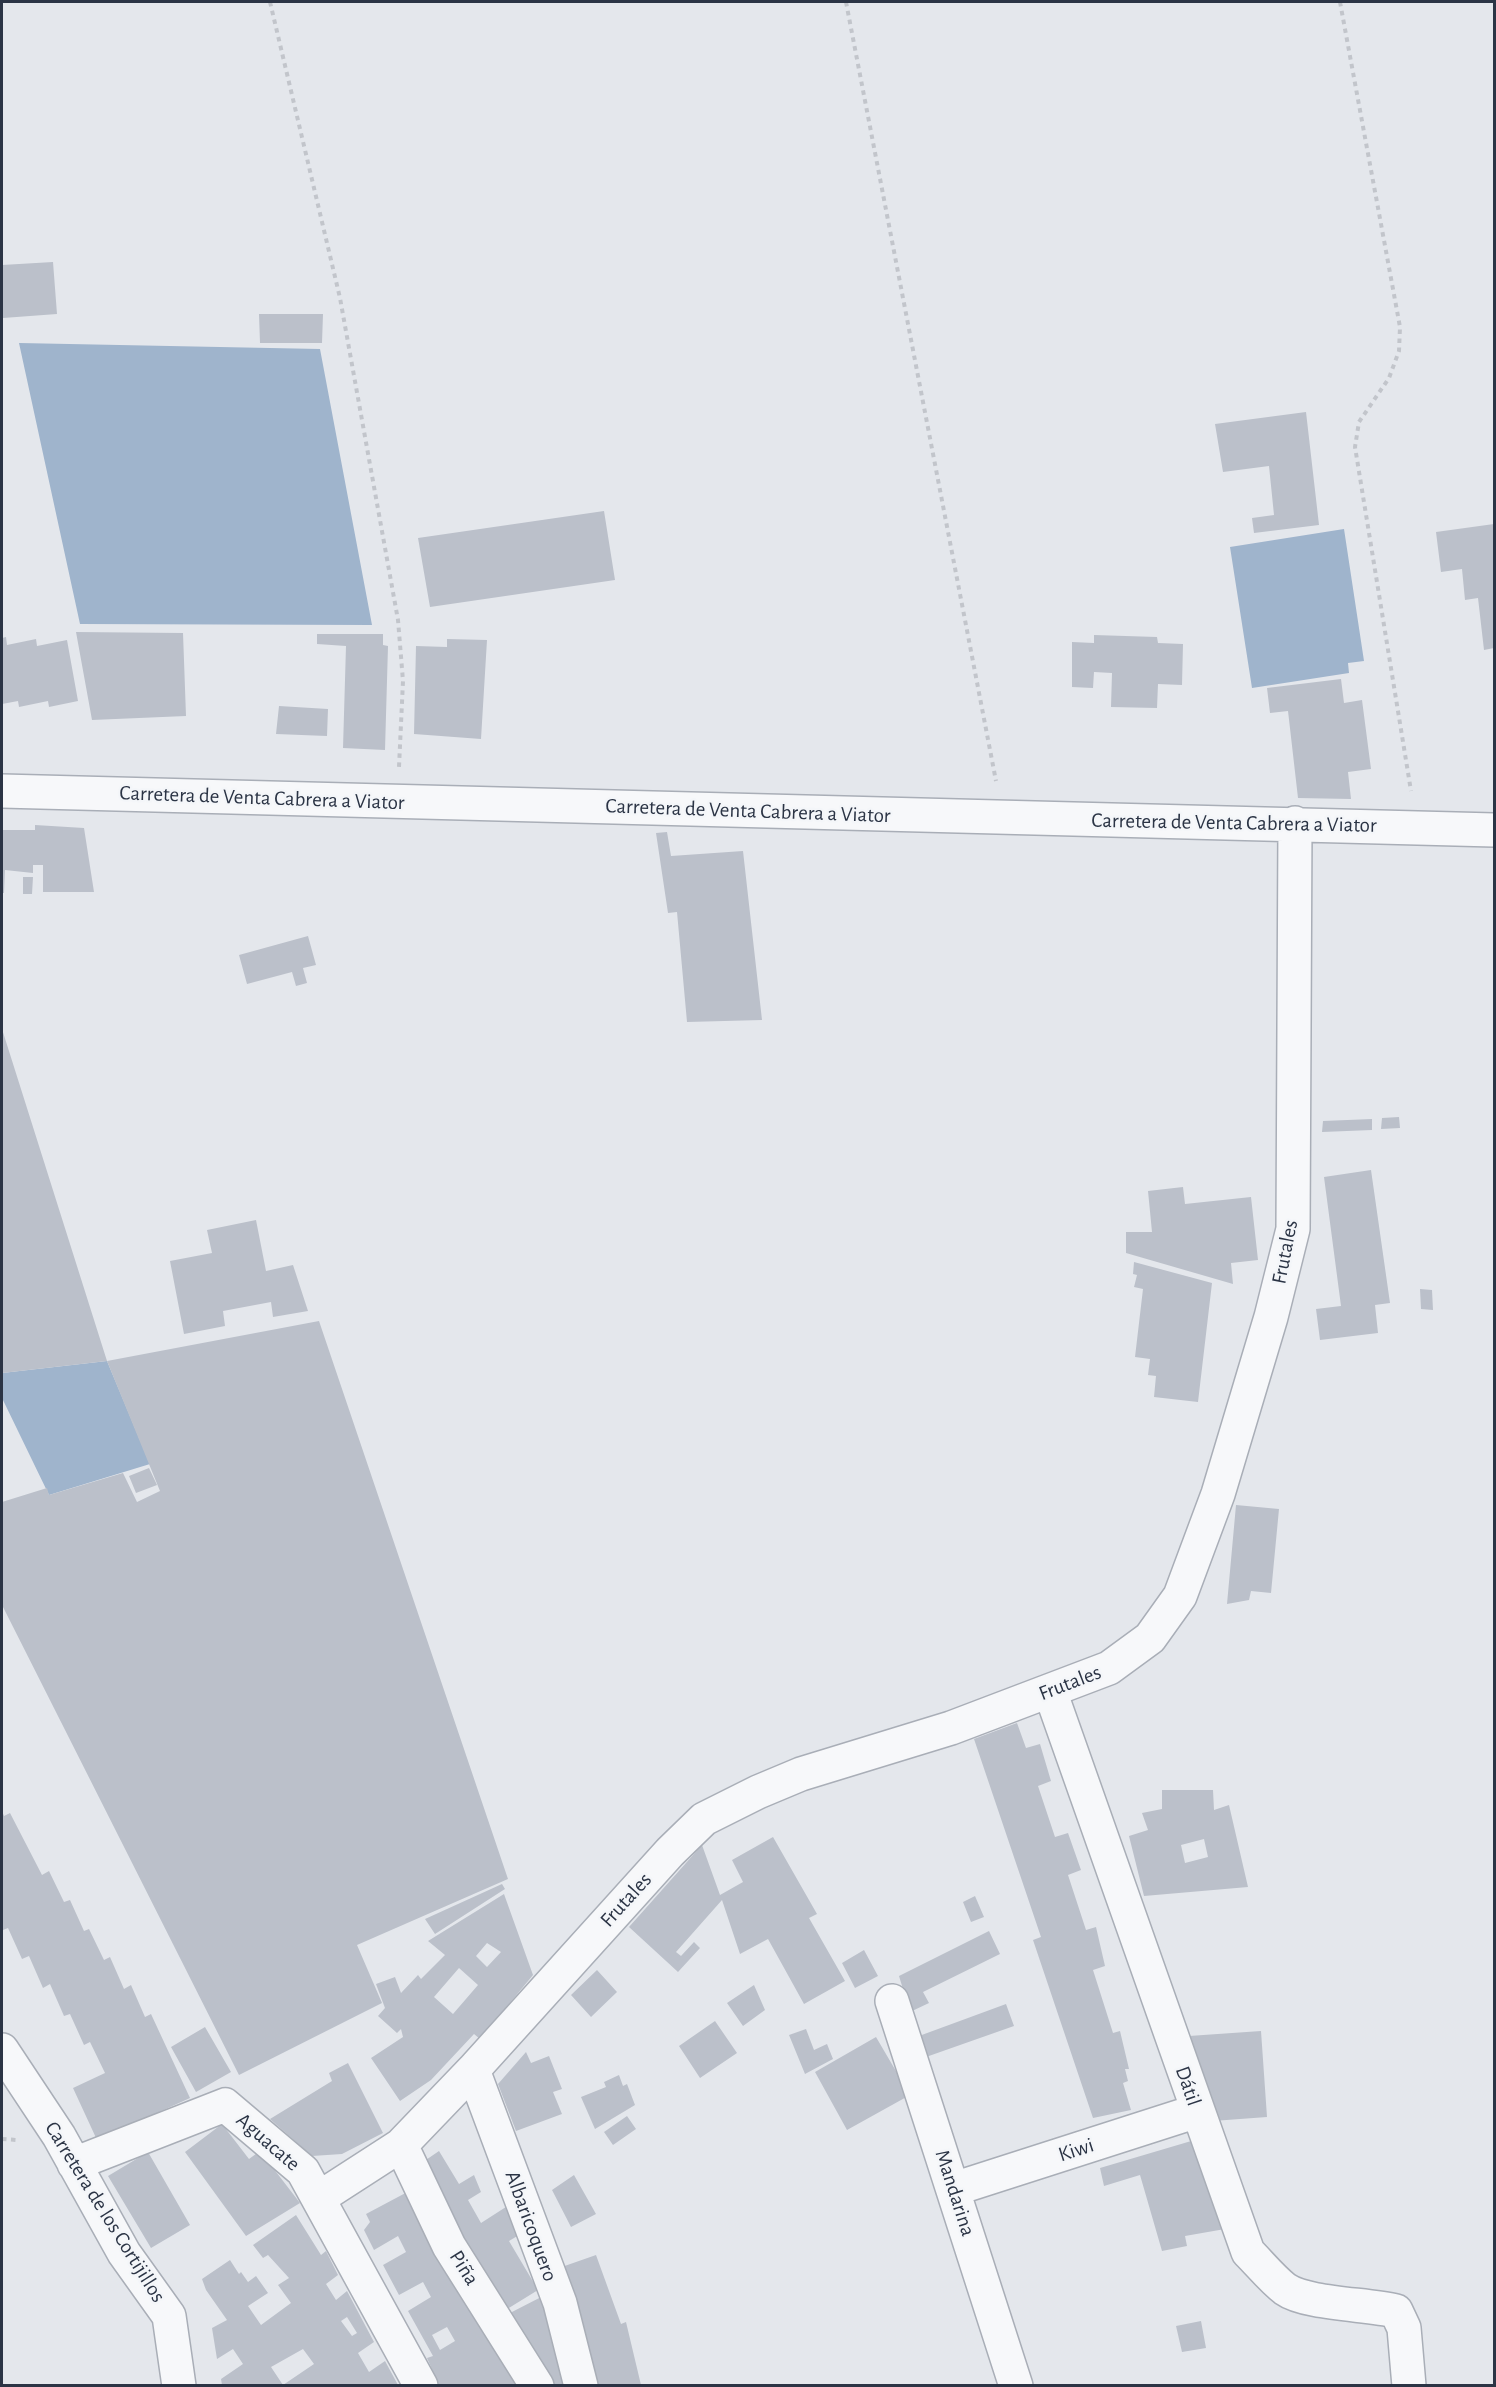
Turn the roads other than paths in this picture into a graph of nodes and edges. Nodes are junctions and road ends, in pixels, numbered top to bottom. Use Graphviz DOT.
graph roads {
  1 [pos="2,791"];
  2 [pos="1295,824"];
  3 [pos="1494,830"];
  4 [pos="1050,1691"];
  5 [pos="892,2001"];
  6 [pos="2,2050"];
  7 [pos="474,2070"];
  8 [pos="1197,2111"];
  9 [pos="401,2145"];
  10 [pos="74,2164"];
  11 [pos="954,2189"];
  12 [pos="319,2198"];
  13 [pos="179,2385"];
  14 [pos="422,2385"];
  15 [pos="537,2385"];
  16 [pos="582,2385"];
  17 [pos="1016,2385"];
  18 [pos="1409,2385"];
  1 -- 2 [label="street, Carretera de Venta Cabrera a Viator"];
  2 -- 3 [label="street, Carretera de Venta Cabrera a Viator"];
  2 -- 4 [label="street, Frutales"];
  4 -- 7 [label="street, Frutales"];
  4 -- 8 [label="street, Dátil"];
  5 -- 11 [label="street, Mandarina"];
  6 -- 10 [label="street, Carretera de los Cortijillos"];
  7 -- 9 [label="street, Frutales"];
  7 -- 16 [label="street, Albaricoquero"];
  8 -- 11 [label="street, Kiwi"];
  8 -- 18 [label="street, Dátil"];
  9 -- 12 [label="street, Frutales"];
  9 -- 15 [label="street, Piña"];
  10 -- 12 [label="street, Aguacate"];
  10 -- 13 [label="street, Carretera de los Cortijillos"];
  11 -- 17 [label="street, Mandarina"];
  12 -- 14 [label="street, Aguacate"];
}
